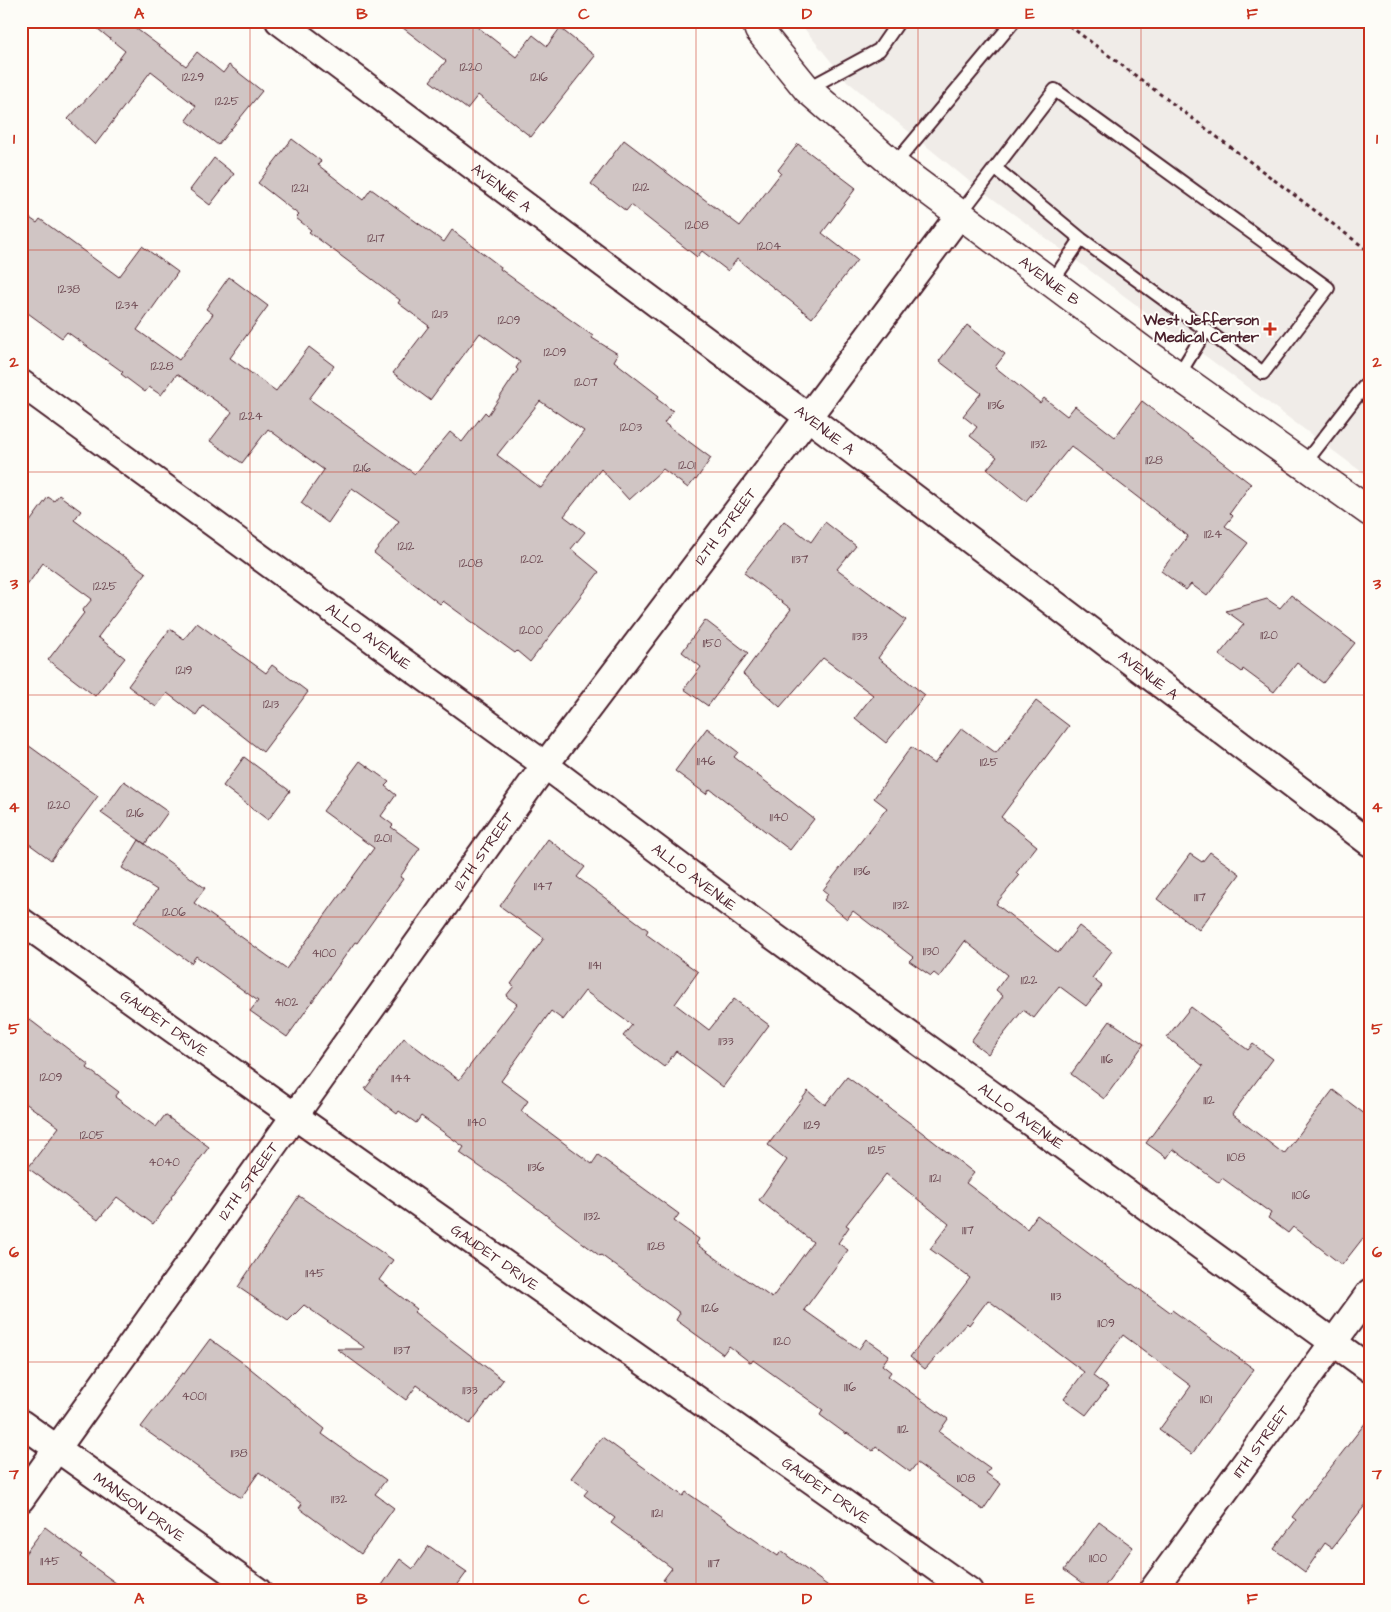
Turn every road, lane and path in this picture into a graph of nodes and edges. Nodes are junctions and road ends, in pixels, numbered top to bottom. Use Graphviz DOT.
graph roads {
  1 [pos="279,21"];
  2 [pos="756,21"];
  3 [pos="899,21"];
  4 [pos="1014,21"];
  5 [pos="1063,21"];
  6 [pos="806,89"];
  7 [pos="894,165"];
  8 [pos="995,168"];
  9 [pos="960,214"];
  10 [pos="1081,239"];
  11 [pos="1370,252"];
  12 [pos="1052,282"];
  13 [pos="1206,330"];
  14 [pos="1178,376"];
  15 [pos="1370,379"];
  16 [pos="21,383"];
  17 [pos="808,417"];
  18 [pos="1304,464"];
  19 [pos="1370,512"];
  20 [pos="545,765"];
  21 [pos="1370,843"];
  22 [pos="21,921"];
  23 [pos="296,1117"];
  24 [pos="1370,1292"];
  25 [pos="1333,1340"];
  26 [pos="1370,1368"];
  27 [pos="21,1423"];
  28 [pos="59,1448"];
  29 [pos="21,1499"];
  30 [pos="258,1591"];
  31 [pos="970,1591"];
  32 [pos="1152,1591"];
  1 -- 17 [label="street, AVENUE A"];
  2 -- 6 [label="street, AVENUE B"];
  3 -- 6 [label="lane"];
  4 -- 7 [label="lane"];
  5 -- 11 [label="path"];
  6 -- 7 [label="street, AVENUE B"];
  7 -- 9 [label="street, AVENUE B"];
  8 -- 9 [label="lane"];
  8 -- 10 [label="lane"];
  8 -- 13 [label="lane"];
  9 -- 12 [label="street, AVENUE B"];
  9 -- 17 [label="street, 12TH STREET"];
  10 -- 12 [label="lane"];
  10 -- 13 [label="lane"];
  12 -- 14 [label="street, AVENUE B"];
  13 -- 14 [label="lane"];
  14 -- 18 [label="street, AVENUE B"];
  15 -- 18 [label="lane"];
  16 -- 20 [label="street, ALLO AVENUE"];
  17 -- 20 [label="street, 12TH STREET"];
  17 -- 21 [label="street, AVENUE A"];
  18 -- 19 [label="street, AVENUE B"];
  20 -- 23 [label="street, 12TH STREET"];
  20 -- 25 [label="street, ALLO AVENUE"];
  22 -- 23 [label="street, GAUDET DRIVE"];
  23 -- 28 [label="street, 12TH STREET"];
  23 -- 31 [label="street, GAUDET DRIVE"];
  24 -- 25 [label="street, 11TH STREET"];
  25 -- 26 [label="street, ALLO AVENUE"];
  25 -- 32 [label="street, 11TH STREET"];
  27 -- 28 [label="street, MANSON DRIVE"];
  28 -- 29 [label="street, 12TH STREET"];
  28 -- 30 [label="street, MANSON DRIVE"];
}
